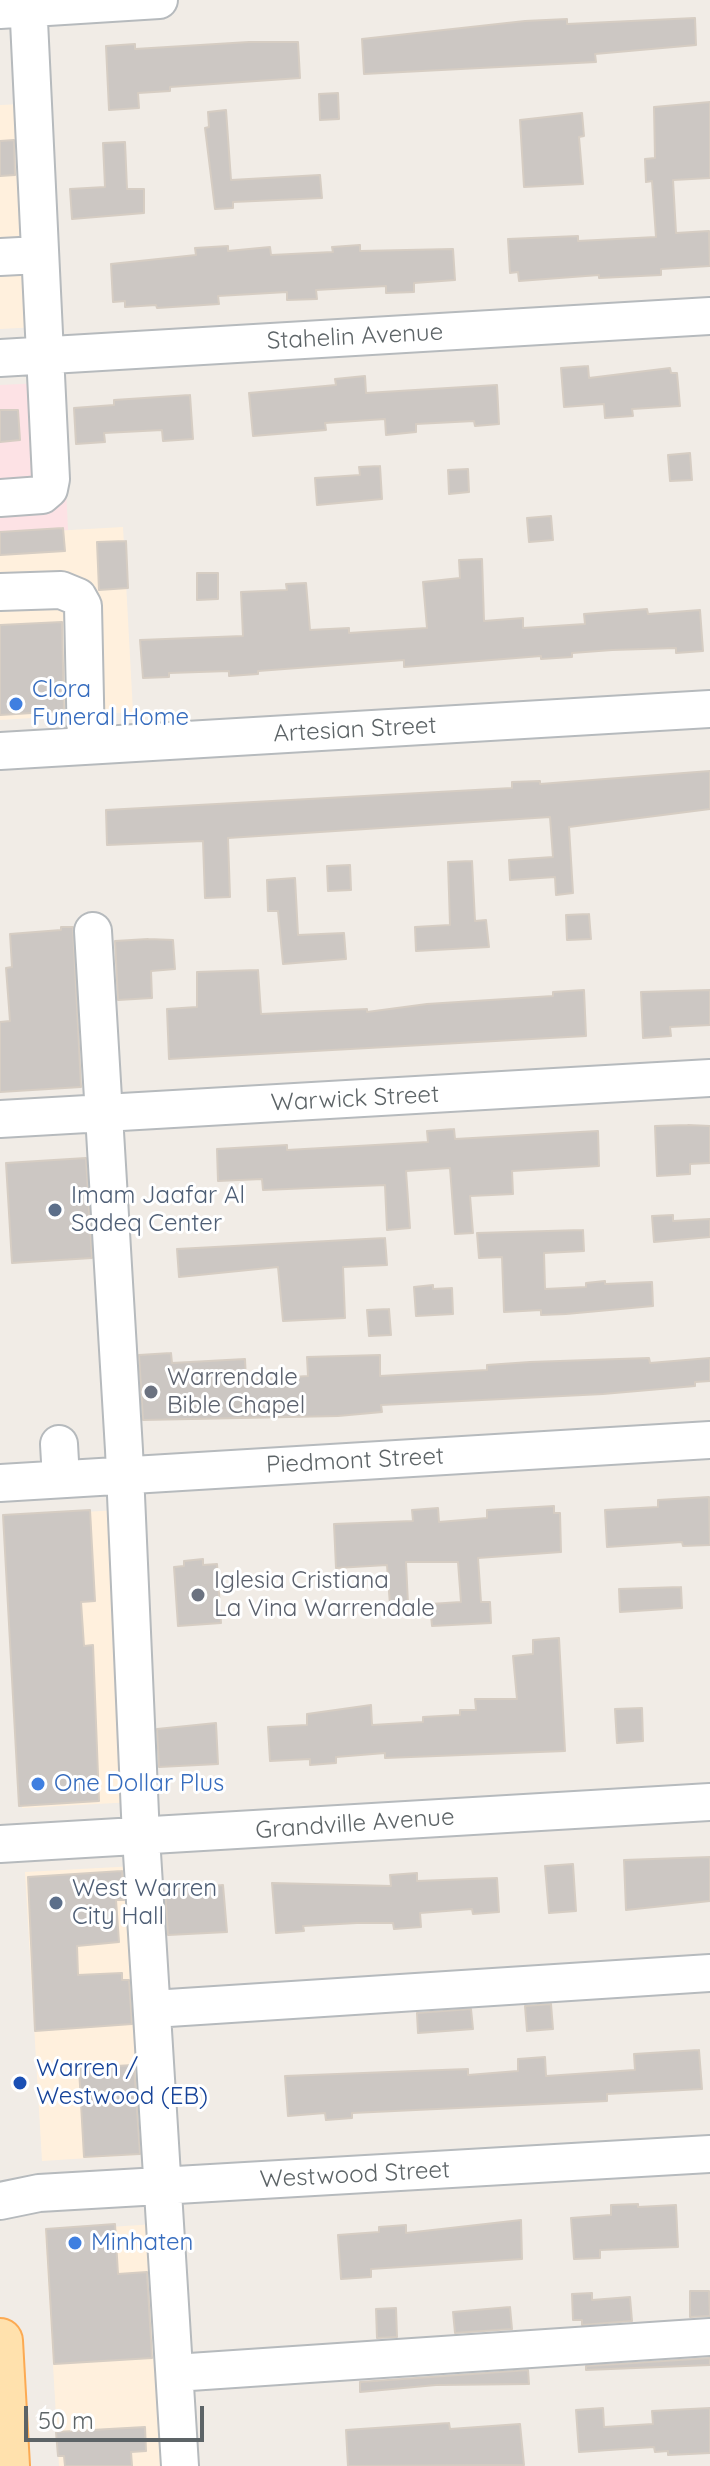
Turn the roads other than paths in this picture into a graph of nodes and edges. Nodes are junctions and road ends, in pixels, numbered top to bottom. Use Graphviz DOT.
graph roads {
  1 [pos="159,0"];
  2 [pos="18,6"];
  3 [pos="39,255"];
  4 [pos="0,257"];
  5 [pos="710,316"];
  6 [pos="44,356"];
  7 [pos="0,358"];
  8 [pos="0,498"];
  9 [pos="0,592"];
  10 [pos="710,709"];
  11 [pos="86,746"];
  12 [pos="0,751"];
  13 [pos="93,931"];
  14 [pos="710,1078"];
  15 [pos="104,1113"];
  16 [pos="0,1119"];
  17 [pos="710,1440"];
  18 [pos="125,1475"];
  19 [pos="0,1483"];
  20 [pos="710,1802"];
  21 [pos="141,1837"];
  22 [pos="0,1844"];
  23 [pos="710,1973"];
  24 [pos="153,2009"];
  25 [pos="710,2154"];
  26 [pos="165,2186"];
  27 [pos="0,2201"];
  28 [pos="710,2337"];
  29 [pos="0,2341"];
  30 [pos="175,2373"];
  31 [pos="7,2466"];
  32 [pos="180,2466"];
  1 -- 2 [label="street"];
  2 -- 3 [label="street"];
  3 -- 4 [label="street"];
  3 -- 6 [label="street"];
  5 -- 6 [label="street, Stahelin Avenue"];
  6 -- 7 [label="street, Stahelin Avenue"];
  6 -- 8 [label="street"];
  9 -- 11 [label="street"];
  10 -- 11 [label="street, Artesian Street"];
  11 -- 12 [label="street, Artesian Street"];
  13 -- 15 [label="street"];
  14 -- 15 [label="street, Warwick Street"];
  15 -- 16 [label="street, Warwick Street"];
  15 -- 18 [label="street"];
  17 -- 18 [label="street, Piedmont Street"];
  18 -- 19 [label="street, Piedmont Street"];
  18 -- 21 [label="street"];
  20 -- 21 [label="street, Grandville Avenue"];
  21 -- 22 [label="street, Grandville Avenue"];
  21 -- 24 [label="street"];
  23 -- 24 [label="street"];
  24 -- 26 [label="street"];
  25 -- 26 [label="street, Westwood Street"];
  26 -- 27 [label="street, Westwood Street"];
  26 -- 30 [label="street"];
  28 -- 30 [label="street"];
  29 -- 31 [label="main road"];
  30 -- 32 [label="street"];
}
